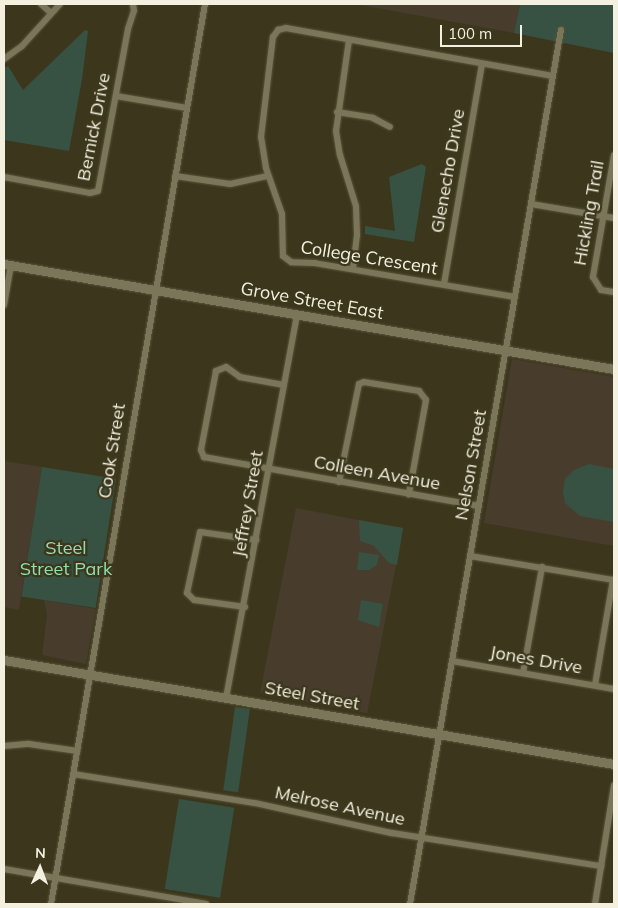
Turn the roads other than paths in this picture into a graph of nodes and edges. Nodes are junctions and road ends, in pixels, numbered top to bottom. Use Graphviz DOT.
graph roads {
  1 [pos="41,4"];
  2 [pos="60,4"];
  3 [pos="133,4"];
  4 [pos="205,4"];
  5 [pos="50,12"];
  6 [pos="562,30"];
  7 [pos="349,40"];
  8 [pos="4,59"];
  9 [pos="482,64"];
  10 [pos="553,76"];
  11 [pos="116,96"];
  12 [pos="187,108"];
  13 [pos="337,112"];
  14 [pos="390,127"];
  15 [pos="614,154"];
  16 [pos="175,176"];
  17 [pos="268,176"];
  18 [pos="4,177"];
  19 [pos="531,204"];
  20 [pos="604,216"];
  21 [pos="614,218"];
  22 [pos="7,264"];
  23 [pos="353,269"];
  24 [pos="444,284"];
  25 [pos="155,290"];
  26 [pos="614,292"];
  27 [pos="515,297"];
  28 [pos="4,306"];
  29 [pos="296,314"];
  30 [pos="506,350"];
  31 [pos="614,369"];
  32 [pos="284,385"];
  33 [pos="269,470"];
  34 [pos="339,482"];
  35 [pos="409,494"];
  36 [pos="479,506"];
  37 [pos="256,540"];
  38 [pos="470,556"];
  39 [pos="542,568"];
  40 [pos="614,580"];
  41 [pos="245,607"];
  42 [pos="4,660"];
  43 [pos="452,661"];
  44 [pos="523,673"];
  45 [pos="90,674"];
  46 [pos="595,685"];
  47 [pos="614,689"];
  48 [pos="226,698"];
  49 [pos="440,734"];
  50 [pos="4,746"];
  51 [pos="77,751"];
  52 [pos="614,764"];
  53 [pos="73,774"];
  54 [pos="614,786"];
  55 [pos="421,838"];
  56 [pos="601,866"];
  57 [pos="4,870"];
  58 [pos="56,878"];
  59 [pos="51,904"];
  60 [pos="206,904"];
  61 [pos="410,904"];
  62 [pos="595,904"];
  1 -- 5 [label="street"];
  2 -- 5 [label="street"];
  3 -- 11 [label="street, Bernick Drive"];
  4 -- 12 [label="street, Cook Street"];
  5 -- 8 [label="street"];
  6 -- 10 [label="street, Nelson Street"];
  7 -- 9 [label="street, College Crescent"];
  7 -- 13 [label="street"];
  7 -- 17 [label="street, College Crescent"];
  9 -- 10 [label="street, College Crescent"];
  9 -- 24 [label="street, Glenecho Drive"];
  10 -- 19 [label="street, Nelson Street"];
  11 -- 12 [label="street"];
  11 -- 18 [label="street, Bernick Drive"];
  12 -- 16 [label="street, Cook Street"];
  13 -- 14 [label="street"];
  13 -- 23 [label="street"];
  15 -- 20 [label="street, Hickling Trail"];
  16 -- 17 [label="street"];
  16 -- 25 [label="street, Cook Street"];
  17 -- 23 [label="street, College Crescent"];
  19 -- 20 [label="street"];
  19 -- 27 [label="street, Nelson Street"];
  20 -- 21 [label="street"];
  20 -- 26 [label="street, Hickling Trail"];
  22 -- 25 [label="street, Grove Street East"];
  22 -- 28 [label="street"];
  23 -- 24 [label="street, College Crescent"];
  24 -- 27 [label="street, College Crescent"];
  25 -- 29 [label="street, Grove Street East"];
  25 -- 45 [label="street, Cook Street"];
  27 -- 30 [label="street, Nelson Street"];
  29 -- 30 [label="street, Grove Street East"];
  29 -- 32 [label="street, Jeffrey Street"];
  30 -- 31 [label="street, Grove Street East"];
  30 -- 36 [label="street, Nelson Street"];
  32 -- 33 [label="street, Jeffrey Street"];
  32 -- 33 [label="street, Colleen Avenue"];
  33 -- 34 [label="street, Colleen Avenue"];
  33 -- 37 [label="street, Jeffrey Street"];
  34 -- 35 [label="street, Colleen Avenue"];
  34 -- 35 [label="street"];
  35 -- 36 [label="street, Colleen Avenue"];
  36 -- 38 [label="street, Nelson Street"];
  37 -- 41 [label="street, Jeffrey Street"];
  37 -- 41 [label="street"];
  38 -- 39 [label="street"];
  38 -- 43 [label="street, Nelson Street"];
  39 -- 40 [label="street"];
  39 -- 44 [label="street"];
  40 -- 46 [label="street"];
  41 -- 48 [label="street, Jeffrey Street"];
  42 -- 45 [label="street, Steel Street"];
  43 -- 44 [label="street, Jones Drive"];
  43 -- 49 [label="street, Nelson Street"];
  44 -- 46 [label="street, Jones Drive"];
  45 -- 48 [label="street, Steel Street"];
  45 -- 51 [label="street, Cook Street"];
  46 -- 47 [label="street, Jones Drive"];
  48 -- 49 [label="street, Steel Street"];
  49 -- 52 [label="street, Steel Street"];
  49 -- 55 [label="street, Nelson Street"];
  50 -- 51 [label="street"];
  51 -- 53 [label="street, Cook Street"];
  53 -- 55 [label="street, Melrose Avenue"];
  53 -- 58 [label="street, Cook Street"];
  54 -- 56 [label="street"];
  55 -- 56 [label="street, Melrose Avenue"];
  55 -- 61 [label="street, Nelson Street"];
  56 -- 62 [label="street"];
  57 -- 58 [label="street"];
  58 -- 59 [label="street, Cook Street"];
  58 -- 60 [label="street"];
}
